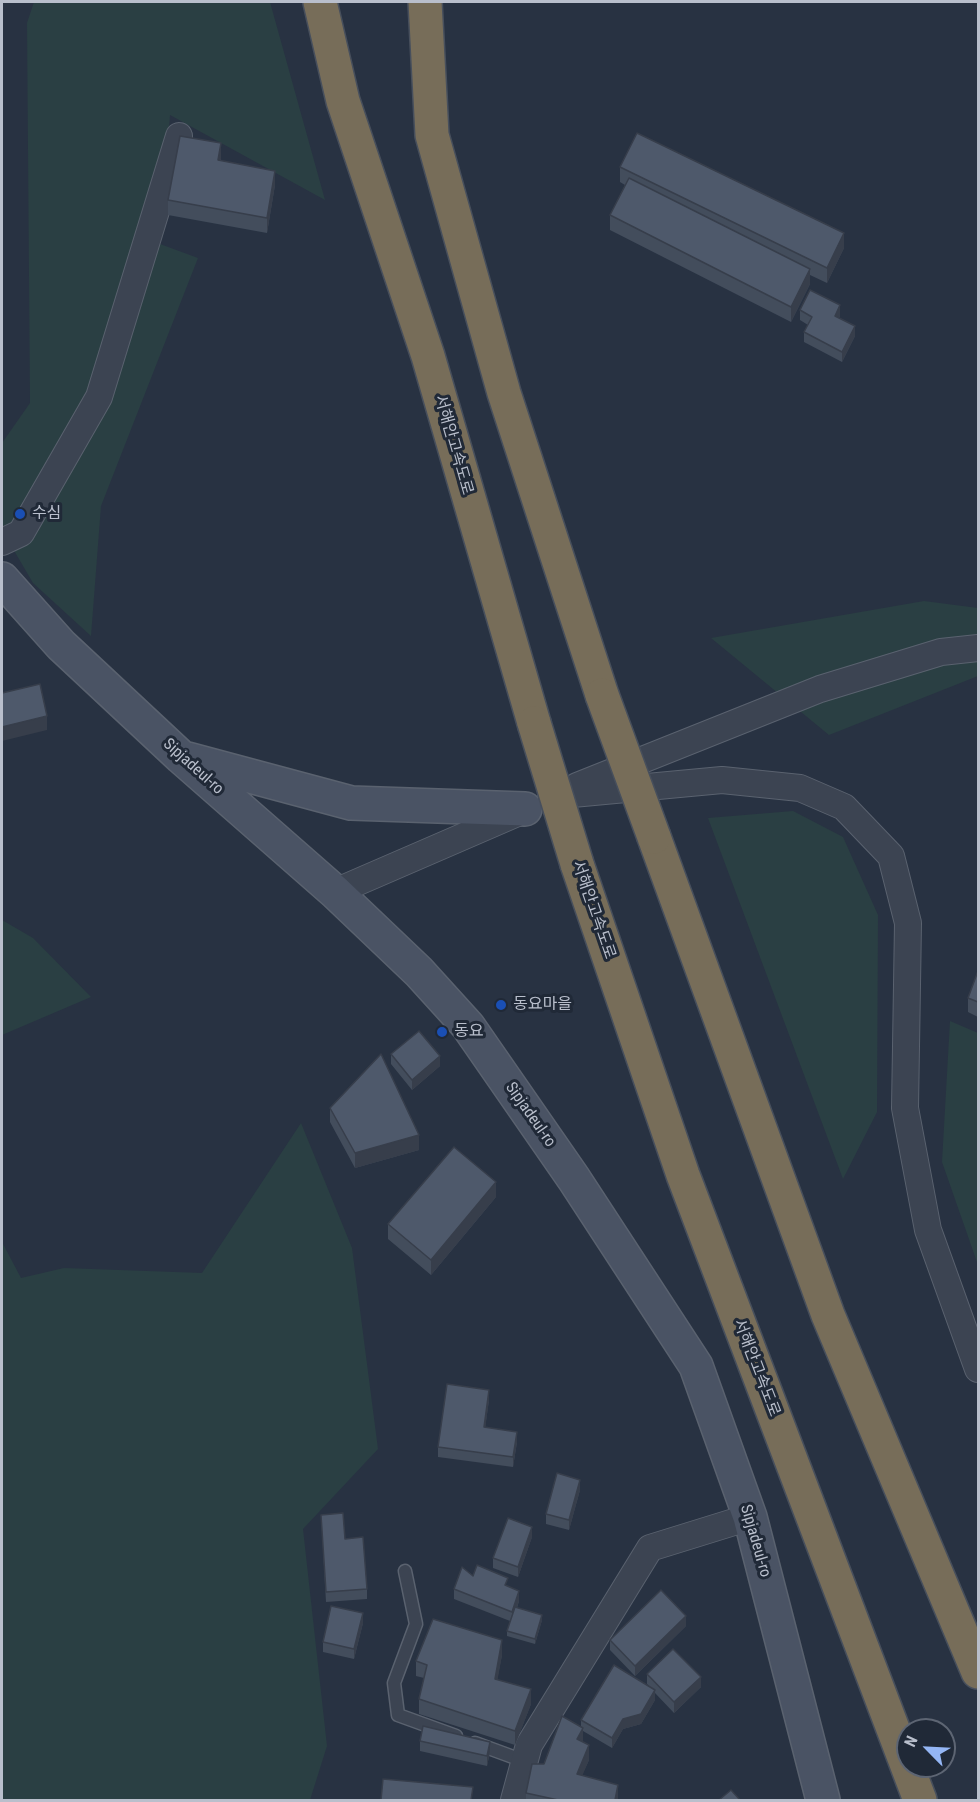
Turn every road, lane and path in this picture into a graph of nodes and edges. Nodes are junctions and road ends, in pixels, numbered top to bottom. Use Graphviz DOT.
graph roads {
  1 [pos="307,2"];
  2 [pos="320,2"];
  3 [pos="426,2"];
  4 [pos="343,101"];
  5 [pos="179,136"];
  6 [pos="2,542"];
  7 [pos="2,579"];
  8 [pos="978,648"];
  9 [pos="181,757"];
  10 [pos="538,803"];
  11 [pos="335,892"];
  12 [pos="978,1370"];
  13 [pos="750,1517"];
  14 [pos="405,1571"];
  15 [pos="978,1672"];
  16 [pos="524,1761"];
  17 [pos="514,1800"];
  18 [pos="823,1800"];
  19 [pos="920,1800"];
  1 -- 4 [label="highway"];
  2 -- 4 [label="highway, 서해안고속도로"];
  3 -- 15 [label="highway, bridge"];
  4 -- 19 [label="highway, 서해안고속도로, bridge"];
  5 -- 6 [label="street"];
  7 -- 9 [label="main road, Sipjadeul-ro"];
  8 -- 10 [label="street"];
  9 -- 10 [label="main road"];
  9 -- 11 [label="main road, Sipjadeul-ro"];
  10 -- 11 [label="street"];
  10 -- 12 [label="street"];
  11 -- 13 [label="main road, Sipjadeul-ro"];
  13 -- 16 [label="street"];
  13 -- 18 [label="main road, Sipjadeul-ro"];
  14 -- 16 [label="lane"];
  16 -- 17 [label="street"];
}
